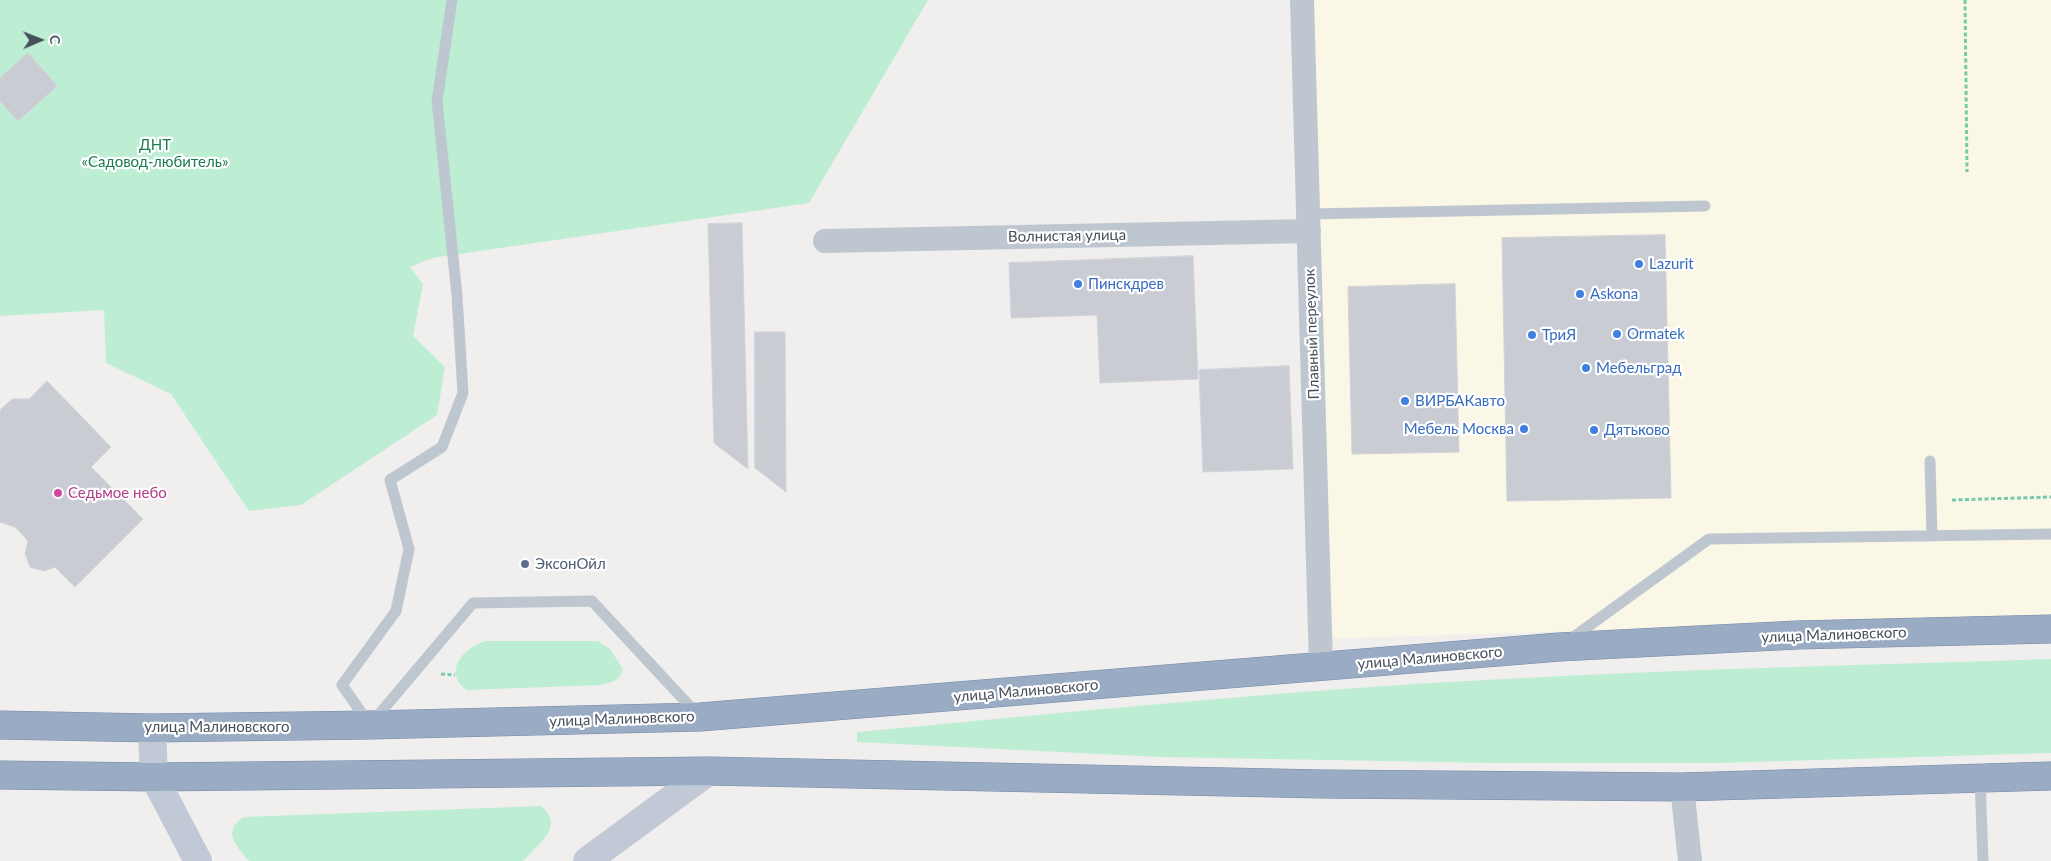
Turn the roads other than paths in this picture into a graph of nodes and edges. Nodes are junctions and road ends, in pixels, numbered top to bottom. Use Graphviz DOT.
graph roads {
  1 [pos="452,0"];
  2 [pos="1302,0"];
  3 [pos="1705,206"];
  4 [pos="1309,222"];
  5 [pos="825,241"];
  6 [pos="1930,461"];
  7 [pos="2051,534"];
  8 [pos="1932,536"];
  9 [pos="2049,628"];
  10 [pos="1559,647"];
  11 [pos="1321,667"];
  12 [pos="700,717"];
  13 [pos="0,725"];
  14 [pos="370,726"];
  15 [pos="152,728"];
  16 [pos="709,771"];
  17 [pos="0,774"];
  18 [pos="2051,776"];
  19 [pos="154,777"];
  20 [pos="1980,778"];
  21 [pos="1682,788"];
  22 [pos="198,861"];
  23 [pos="588,861"];
  24 [pos="1690,861"];
  25 [pos="1983,861"];
  1 -- 14 [label="lane"];
  2 -- 4 [label="street, Плавный переулок"];
  3 -- 4 [label="lane"];
  4 -- 5 [label="street, Волнистая улица"];
  4 -- 11 [label="street, Плавный переулок"];
  6 -- 8 [label="lane"];
  7 -- 8 [label="lane"];
  8 -- 10 [label="lane"];
  9 -- 10 [label="highway, улица Малиновского"];
  10 -- 11 [label="highway, улица Малиновского"];
  11 -- 12 [label="highway, улица Малиновского"];
  12 -- 14 [label="highway, улица Малиновского"];
  12 -- 14 [label="lane"];
  13 -- 15 [label="highway, улица Малиновского"];
  14 -- 15 [label="highway, улица Малиновского"];
  15 -- 19 [label="main road"];
  16 -- 19 [label="highway"];
  16 -- 21 [label="highway"];
  16 -- 23 [label="main road"];
  17 -- 19 [label="highway"];
  18 -- 20 [label="highway"];
  19 -- 22 [label="main road"];
  20 -- 21 [label="highway"];
  20 -- 25 [label="lane"];
  21 -- 24 [label="street"];
}
